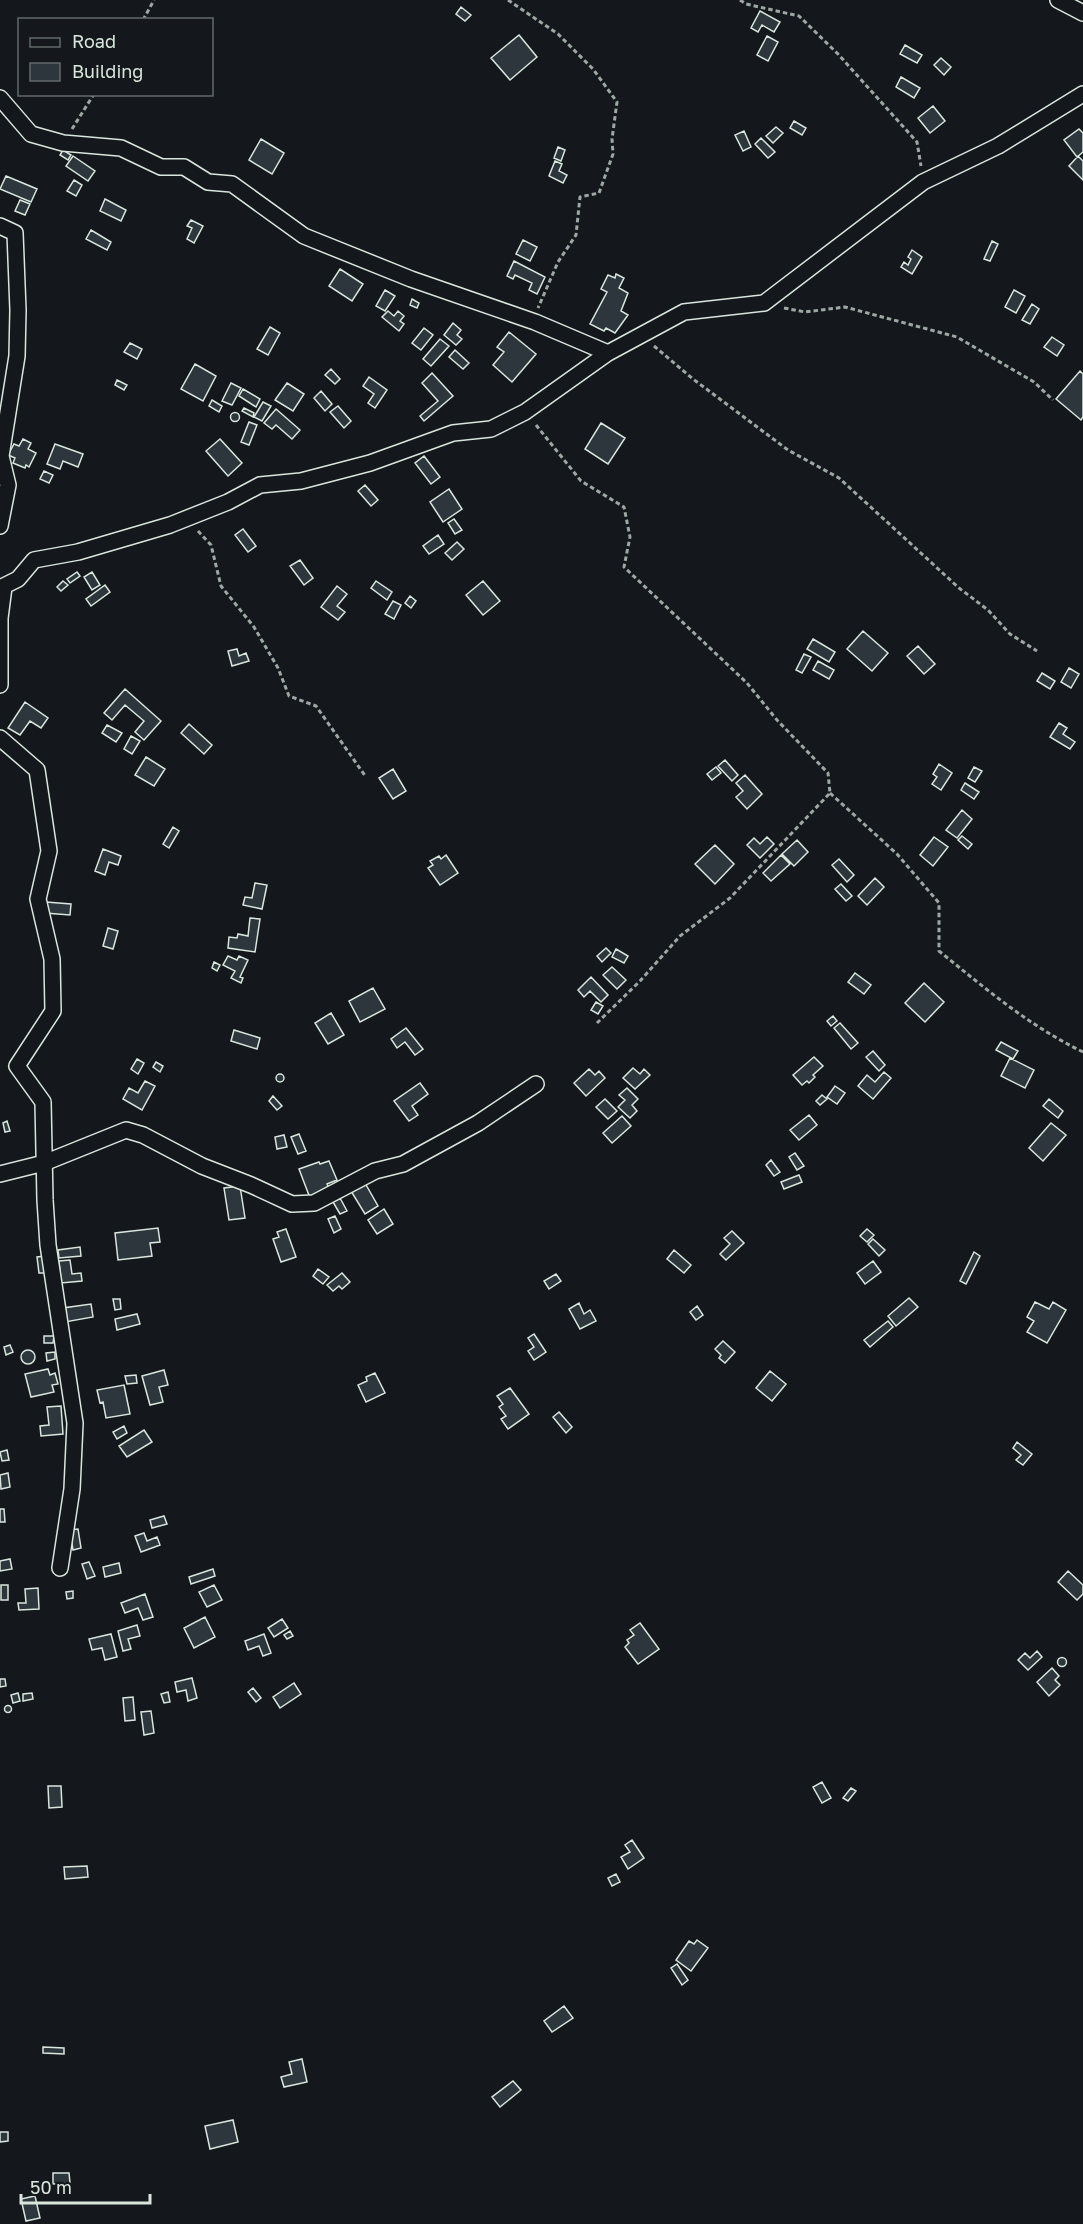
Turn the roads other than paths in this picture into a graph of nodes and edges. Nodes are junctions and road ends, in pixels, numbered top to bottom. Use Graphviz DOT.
graph roads {
  1 [pos="1058,0"];
  2 [pos="1083,13"];
  3 [pos="1083,94"];
  4 [pos="0,98"];
  5 [pos="0,226"];
  6 [pos="608,353"];
  7 [pos="0,526"];
  8 [pos="2,588"];
  9 [pos="0,685"];
  10 [pos="0,738"];
  11 [pos="536,1083"];
  12 [pos="44,1163"];
  13 [pos="0,1174"];
  14 [pos="60,1568"];
  1 -- 2 [label="street"];
  3 -- 6 [label="street"];
  4 -- 6 [label="street"];
  5 -- 7 [label="street"];
  6 -- 8 [label="street"];
  8 -- 9 [label="street"];
  10 -- 12 [label="street"];
  11 -- 12 [label="street"];
  12 -- 13 [label="street"];
  12 -- 14 [label="street"];
}
